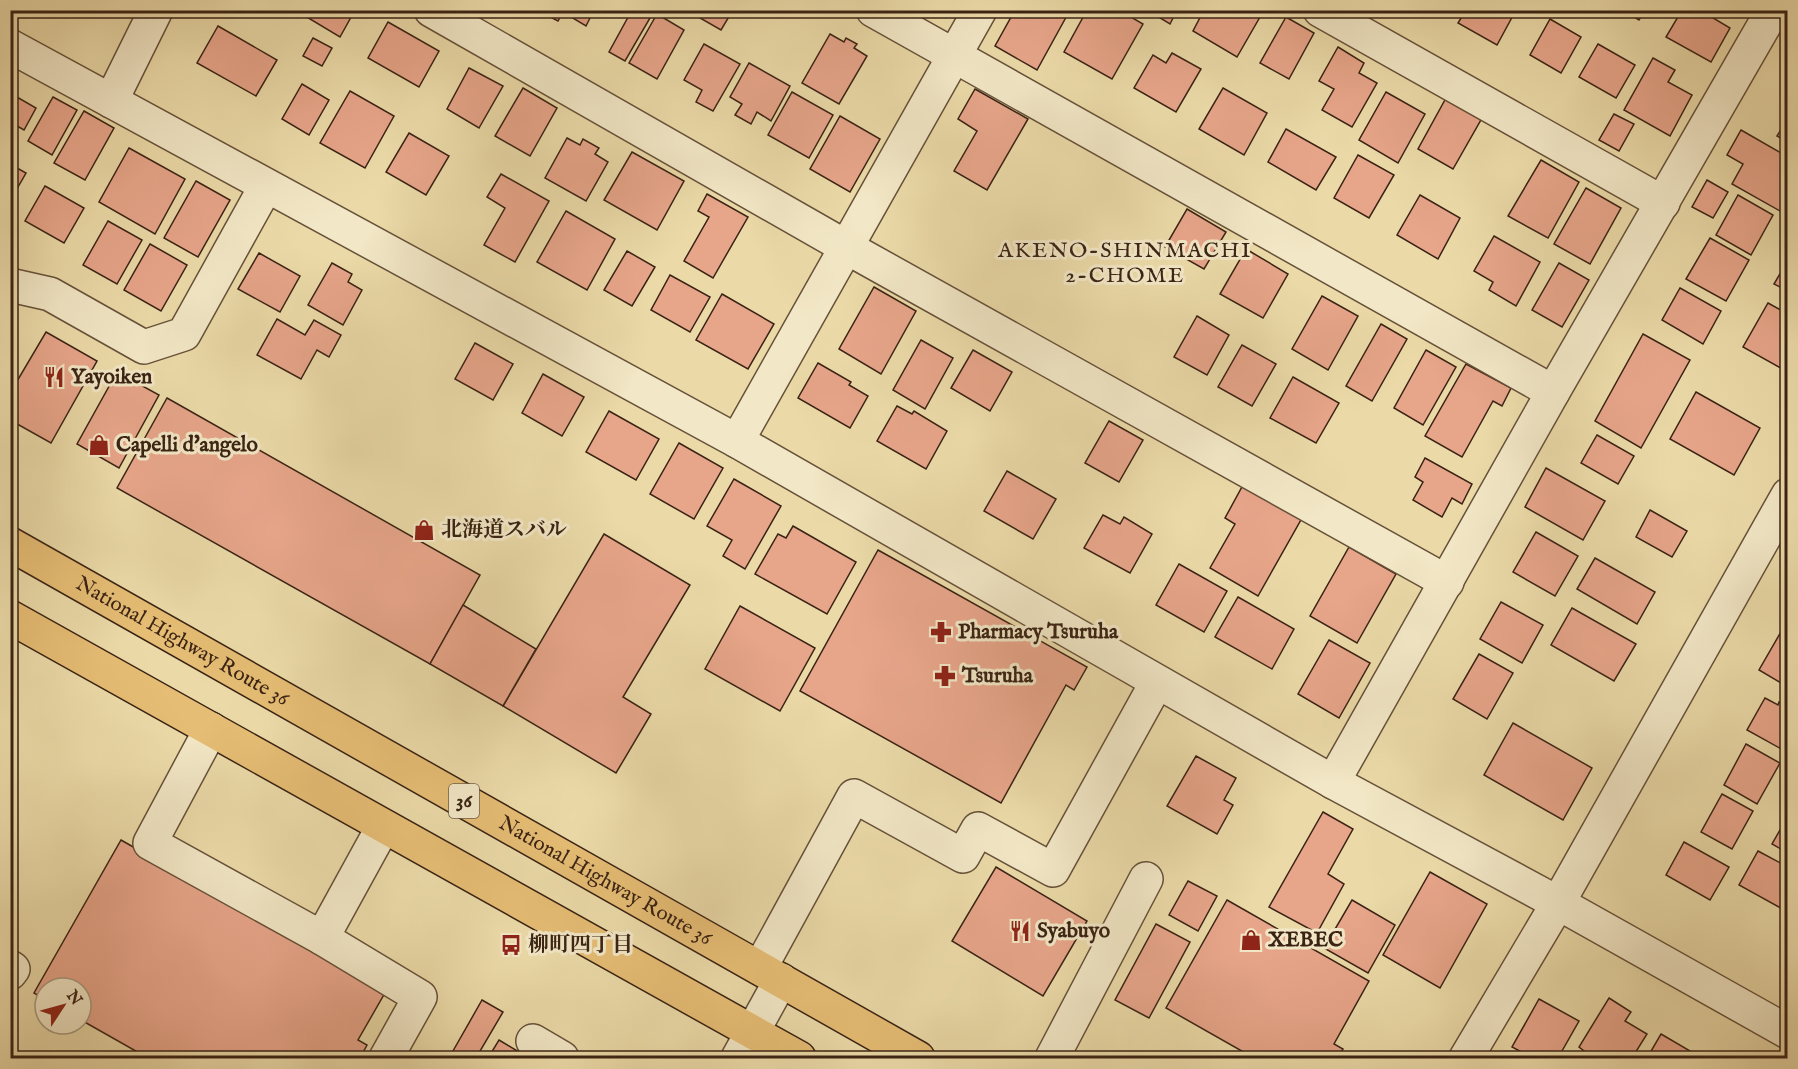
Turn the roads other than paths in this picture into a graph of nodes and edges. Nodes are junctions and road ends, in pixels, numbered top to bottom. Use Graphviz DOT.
graph roads {
  1 [pos="156,10"];
  2 [pos="431,10"];
  3 [pos="873,10"];
  4 [pos="980,10"];
  5 [pos="1320,10"];
  6 [pos="1766,13"];
  7 [pos="10,46"];
  8 [pos="953,56"];
  9 [pos="111,101"];
  10 [pos="266,186"];
  11 [pos="1663,203"];
  12 [pos="846,247"];
  13 [pos="10,285"];
  14 [pos="1553,392"];
  15 [pos="737,441"];
  16 [pos="1788,495"];
  17 [pos="10,544"];
  18 [pos="1447,582"];
  19 [pos="10,617"];
  20 [pos="1157,682"];
  21 [pos="211,729"];
  22 [pos="1333,782"];
  23 [pos="383,827"];
  24 [pos="1146,879"];
  25 [pos="1558,903"];
  26 [pos="322,938"];
  27 [pos="10,968"];
  28 [pos="10,973"];
  29 [pos="770,974"];
  30 [pos="1783,1020"];
  31 [pos="533,1041"];
  32 [pos="746,1046"];
  33 [pos="386,1059"];
  34 [pos="562,1059"];
  35 [pos="799,1059"];
  36 [pos="918,1059"];
  37 [pos="1052,1059"];
  38 [pos="1466,1059"];
  1 -- 9 [label="street"];
  2 -- 12 [label="street"];
  3 -- 8 [label="street"];
  4 -- 8 [label="street"];
  5 -- 11 [label="street"];
  6 -- 11 [label="street"];
  7 -- 9 [label="street"];
  8 -- 12 [label="street"];
  8 -- 14 [label="street"];
  9 -- 10 [label="street"];
  10 -- 13 [label="street"];
  10 -- 15 [label="street"];
  11 -- 14 [label="street"];
  12 -- 15 [label="street"];
  12 -- 18 [label="street"];
  14 -- 18 [label="street"];
  15 -- 20 [label="street"];
  16 -- 25 [label="street"];
  17 -- 29 [label="highway, National Highway Route 36 / 36"];
  18 -- 22 [label="street"];
  19 -- 21 [label="highway"];
  20 -- 22 [label="street"];
  20 -- 29 [label="street"];
  21 -- 23 [label="highway"];
  21 -- 26 [label="street"];
  22 -- 25 [label="street"];
  23 -- 26 [label="street"];
  23 -- 32 [label="highway"];
  24 -- 37 [label="street"];
  25 -- 30 [label="street"];
  25 -- 38 [label="street"];
  26 -- 33 [label="street"];
  27 -- 28 [label="street"];
  29 -- 32 [label="street"];
  29 -- 36 [label="highway, National Highway Route 36 / 36"];
  31 -- 34 [label="street"];
  32 -- 35 [label="highway"];
}
